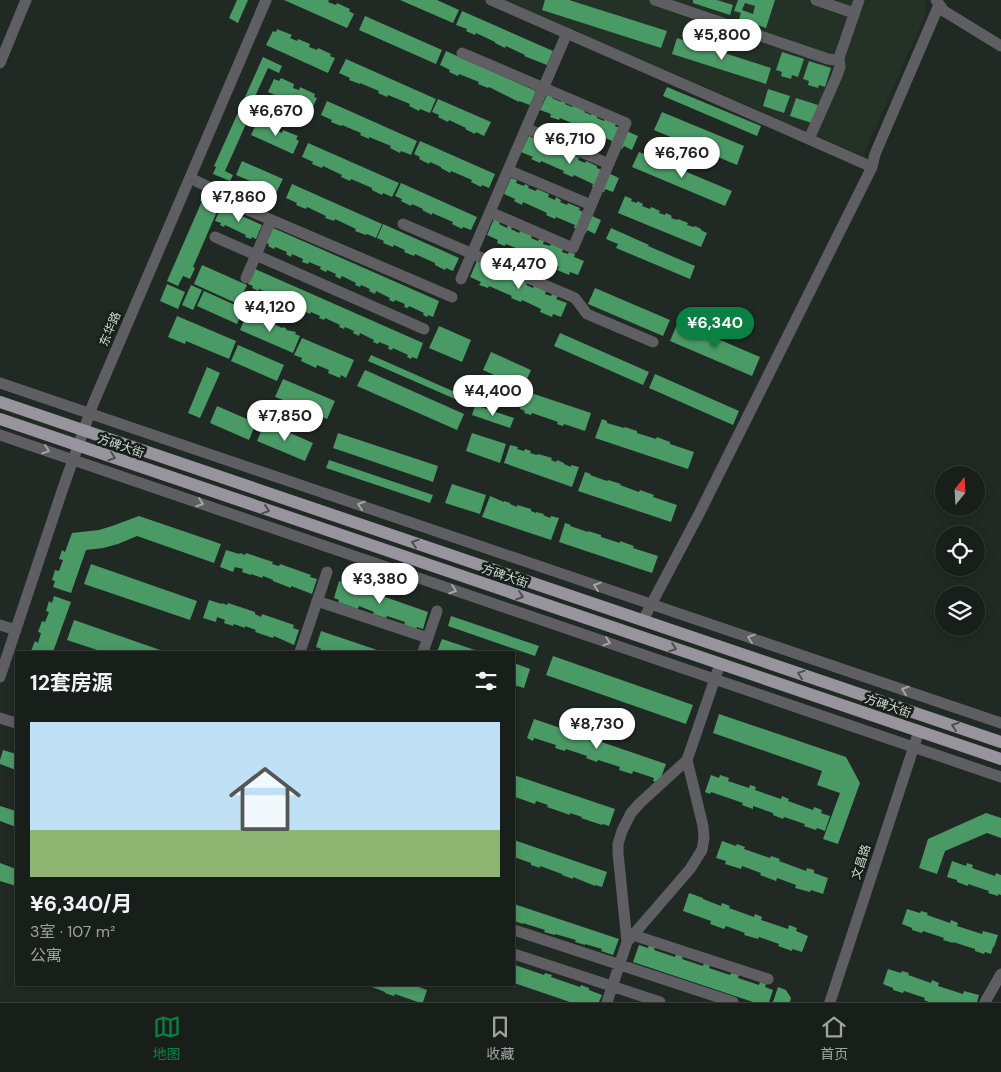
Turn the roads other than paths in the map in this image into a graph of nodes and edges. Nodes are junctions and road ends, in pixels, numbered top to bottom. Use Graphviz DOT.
graph roads {
  1 [pos="26,0"];
  2 [pos="266,0"];
  3 [pos="491,0"];
  4 [pos="655,0"];
  5 [pos="816,0"];
  6 [pos="859,0"];
  7 [pos="937,2"];
  8 [pos="854,13"];
  9 [pos="567,33"];
  10 [pos="1001,46"];
  11 [pos="462,53"];
  12 [pos="840,58"];
  13 [pos="0,63"];
  14 [pos="543,88"];
  15 [pos="526,128"];
  16 [pos="809,139"];
  17 [pos="609,164"];
  18 [pos="872,167"];
  19 [pos="508,170"];
  20 [pos="190,178"];
  21 [pos="591,206"];
  22 [pos="490,212"];
  23 [pos="271,220"];
  24 [pos="403,224"];
  25 [pos="215,238"];
  26 [pos="472,254"];
  27 [pos="256,255"];
  28 [pos="246,278"];
  29 [pos="461,279"];
  30 [pos="452,297"];
  31 [pos="424,329"];
  32 [pos="653,342"];
  33 [pos="0,383"];
  34 [pos="0,402"];
  35 [pos="90,414"];
  36 [pos="0,419"];
  37 [pos="84,430"];
  38 [pos="0,435"];
  39 [pos="78,446"];
  40 [pos="73,460"];
  41 [pos="327,572"];
  42 [pos="317,601"];
  43 [pos="652,604"];
  44 [pos="437,611"];
  45 [pos="643,620"];
  46 [pos="0,625"];
  47 [pos="16,630"];
  48 [pos="428,638"];
  49 [pos="300,651"];
  50 [pos="423,651"];
  51 [pos="720,664"];
  52 [pos="0,677"];
  53 [pos="715,679"];
  54 [pos="0,718"];
  55 [pos="15,723"];
  56 [pos="1001,723"];
  57 [pos="919,731"];
  58 [pos="1001,742"];
  59 [pos="914,747"];
  60 [pos="1001,759"];
  61 [pos="687,760"];
  62 [pos="1001,777"];
  63 [pos="515,930"];
  64 [pos="630,939"];
  65 [pos="515,954"];
  66 [pos="620,965"];
  67 [pos="1001,974"];
  68 [pos="768,979"];
  69 [pos="612,986"];
  70 [pos="607,1002"];
  71 [pos="660,1002"];
  72 [pos="733,1002"];
  73 [pos="830,1002"];
  74 [pos="985,1002"];
  1 -- 13 [label="street"];
  2 -- 20 [label="street, 东华路"];
  3 -- 9 [label="street"];
  4 -- 12 [label="street"];
  5 -- 8 [label="street"];
  6 -- 8 [label="street"];
  7 -- 10 [label="street"];
  7 -- 18 [label="street"];
  8 -- 12 [label="street"];
  9 -- 14 [label="street"];
  9 -- 16 [label="street"];
  11 -- 14 [label="street"];
  12 -- 16 [label="street"];
  14 -- 15 [label="street"];
  14 -- 17 [label="street"];
  15 -- 17 [label="street"];
  15 -- 19 [label="street"];
  16 -- 18 [label="street"];
  17 -- 21 [label="street"];
  18 -- 43 [label="street"];
  19 -- 21 [label="street"];
  19 -- 22 [label="street"];
  20 -- 23 [label="street"];
  20 -- 35 [label="street, 东华路"];
  21 -- 22 [label="street"];
  22 -- 26 [label="street"];
  23 -- 27 [label="street"];
  23 -- 30 [label="street"];
  24 -- 26 [label="street"];
  25 -- 27 [label="street"];
  26 -- 29 [label="street"];
  26 -- 32 [label="street"];
  27 -- 28 [label="street"];
  27 -- 31 [label="street"];
  33 -- 35 [label="street"];
  34 -- 37 [label="main road, 方碑大街"];
  35 -- 37 [label="street, 东华路"];
  43 -- 35 [label="street, one-way"];
  36 -- 39 [label="main road, 方碑大街"];
  37 -- 39 [label="street, 东华路"];
  45 -- 37 [label="main road, 方碑大街, one-way"];
  38 -- 40 [label="street, one-way"];
  39 -- 40 [label="street, 东华路"];
  39 -- 51 [label="main road, 方碑大街, one-way"];
  40 -- 47 [label="street, 东华路"];
  40 -- 53 [label="street, one-way"];
  41 -- 42 [label="street"];
  42 -- 48 [label="street"];
  42 -- 49 [label="street"];
  43 -- 45 [label="street"];
  56 -- 43 [label="street, one-way"];
  44 -- 48 [label="street"];
  58 -- 45 [label="main road, 方碑大街, one-way"];
  46 -- 47 [label="street"];
  47 -- 52 [label="street, 东华路"];
  48 -- 50 [label="street"];
  51 -- 53 [label="street"];
  51 -- 57 [label="main road, 方碑大街"];
  53 -- 59 [label="street"];
  53 -- 61 [label="street"];
  54 -- 55 [label="street"];
  57 -- 59 [label="street, 文昌路"];
  57 -- 60 [label="main road, 方碑大街"];
  59 -- 62 [label="street"];
  59 -- 73 [label="street, 文昌路"];
  61 -- 64 [label="street"];
  61 -- 64 [label="street"];
  63 -- 66 [label="street"];
  64 -- 66 [label="street"];
  64 -- 68 [label="street"];
  65 -- 69 [label="street"];
  66 -- 69 [label="street"];
  66 -- 72 [label="street"];
  67 -- 74 [label="street"];
  69 -- 70 [label="street"];
  69 -- 71 [label="street"];
}
